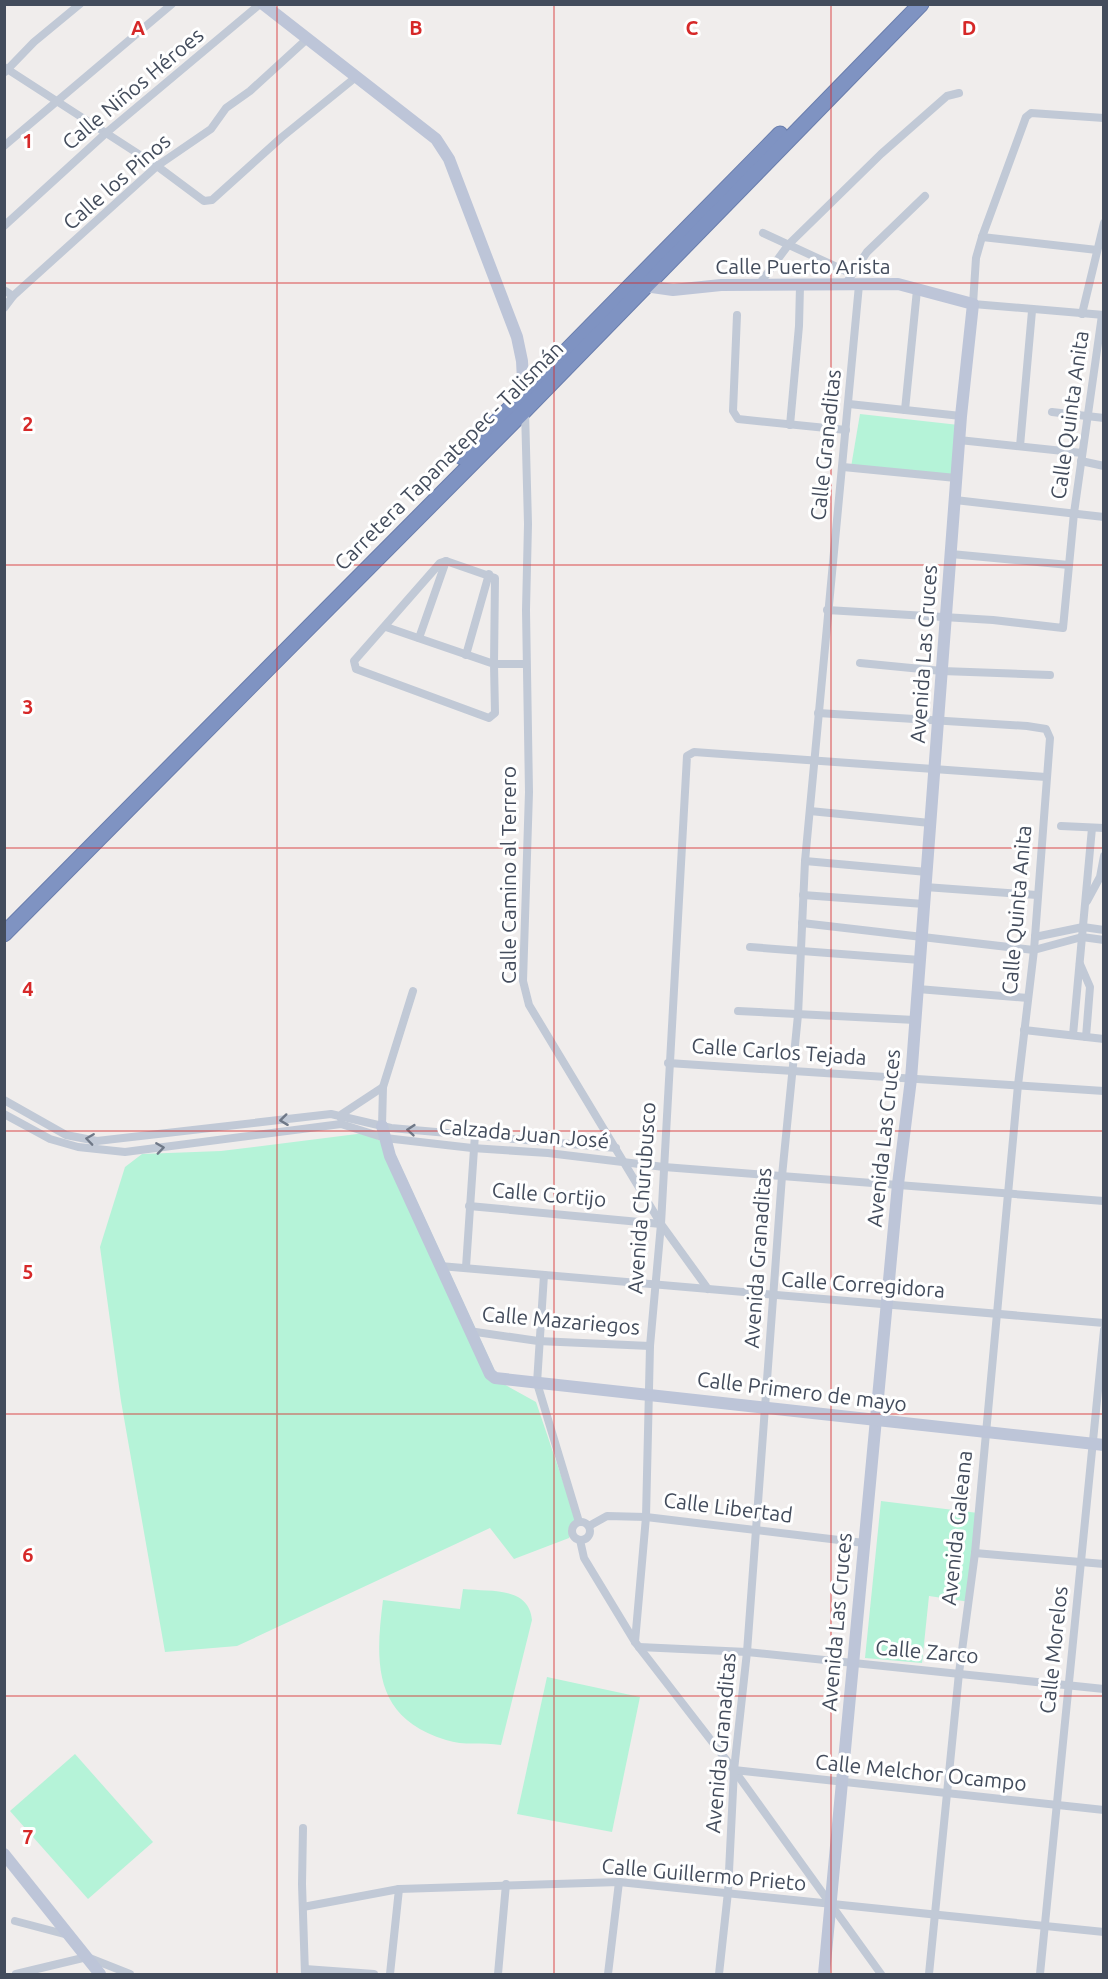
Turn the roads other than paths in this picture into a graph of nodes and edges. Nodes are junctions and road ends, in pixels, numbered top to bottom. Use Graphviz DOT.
graph roads {
  1 [pos="80,4"];
  2 [pos="172,4"];
  3 [pos="262,4"];
  4 [pos="907,4"];
  5 [pos="921,4"];
  6 [pos="307,39"];
  7 [pos="6,70"];
  8 [pos="356,77"];
  9 [pos="959,93"];
  10 [pos="56,101"];
  11 [pos="1104,118"];
  12 [pos="106,133"];
  13 [pos="4,146"];
  14 [pos="157,166"];
  15 [pos="925,196"];
  16 [pos="1104,223"];
  17 [pos="4,226"];
  18 [pos="763,233"];
  19 [pos="982,237"];
  20 [pos="789,244"];
  21 [pos="1097,250"];
  22 [pos="852,274"];
  23 [pos="845,285"];
  24 [pos="859,285"];
  25 [pos="645,286"];
  26 [pos="758,286"];
  27 [pos="800,286"];
  28 [pos="4,290"];
  29 [pos="917,290"];
  30 [pos="13,296"];
  31 [pos="973,304"];
  32 [pos="4,308"];
  33 [pos="1032,311"];
  34 [pos="1082,314"];
  35 [pos="737,315"];
  36 [pos="1103,315"];
  37 [pos="1100,361"];
  38 [pos="524,403"];
  39 [pos="849,404"];
  40 [pos="905,410"];
  41 [pos="1052,412"];
  42 [pos="1088,415"];
  43 [pos="961,416"];
  44 [pos="1104,418"];
  45 [pos="790,425"];
  46 [pos="846,430"];
  47 [pos="959,440"];
  48 [pos="1020,446"];
  49 [pos="1081,457"];
  50 [pos="1104,466"];
  51 [pos="843,467"];
  52 [pos="956,478"];
  53 [pos="955,500"];
  54 [pos="1074,513"];
  55 [pos="1104,518"];
  56 [pos="951,554"];
  57 [pos="446,561"];
  58 [pos="1069,565"];
  59 [pos="489,574"];
  60 [pos="827,609"];
  61 [pos="946,617"];
  62 [pos="386,627"];
  63 [pos="419,638"];
  64 [pos="466,655"];
  65 [pos="860,663"];
  66 [pos="494,664"];
  67 [pos="526,664"];
  68 [pos="942,671"];
  69 [pos="1050,675"];
  70 [pos="818,713"];
  71 [pos="938,721"];
  72 [pos="814,760"];
  73 [pos="934,769"];
  74 [pos="1046,777"];
  75 [pos="810,812"];
  76 [pos="930,823"];
  77 [pos="1061,826"];
  78 [pos="1092,828"];
  79 [pos="1104,828"];
  80 [pos="1104,856"];
  81 [pos="805,861"];
  82 [pos="927,873"];
  83 [pos="925,888"];
  84 [pos="803,895"];
  85 [pos="1037,896"];
  86 [pos="924,904"];
  87 [pos="1085,904"];
  88 [pos="4,920"];
  89 [pos="802,923"];
  90 [pos="1083,927"];
  91 [pos="1104,930"];
  92 [pos="4,934"];
  93 [pos="922,936"];
  94 [pos="1035,937"];
  95 [pos="1082,937"];
  96 [pos="1104,940"];
  97 [pos="750,948"];
  98 [pos="1034,950"];
  99 [pos="800,952"];
  100 [pos="920,960"];
  101 [pos="1080,963"];
  102 [pos="918,989"];
  103 [pos="412,991"];
  104 [pos="1028,998"];
  105 [pos="738,1011"];
  106 [pos="798,1015"];
  107 [pos="915,1020"];
  108 [pos="1024,1030"];
  109 [pos="1073,1035"];
  110 [pos="1086,1037"];
  111 [pos="1104,1039"];
  112 [pos="668,1063"];
  113 [pos="792,1070"];
  114 [pos="911,1079"];
  115 [pos="1018,1085"];
  116 [pos="383,1088"];
  117 [pos="1104,1091"];
  118 [pos="4,1100"];
  119 [pos="4,1114"];
  120 [pos="342,1114"];
  121 [pos="341,1124"];
  122 [pos="378,1131"];
  123 [pos="475,1134"];
  124 [pos="472,1148"];
  125 [pos="616,1148"];
  126 [pos="623,1161"];
  127 [pos="664,1167"];
  128 [pos="783,1176"];
  129 [pos="898,1184"];
  130 [pos="1008,1195"];
  131 [pos="1104,1202"];
  132 [pos="470,1206"];
  133 [pos="661,1224"];
  134 [pos="440,1266"];
  135 [pos="466,1267"];
  136 [pos="544,1275"];
  137 [pos="654,1285"];
  138 [pos="708,1289"];
  139 [pos="773,1296"];
  140 [pos="888,1304"];
  141 [pos="996,1314"];
  142 [pos="1104,1323"];
  143 [pos="1104,1330"];
  144 [pos="470,1331"];
  145 [pos="538,1341"];
  146 [pos="650,1346"];
  147 [pos="537,1383"];
  148 [pos="651,1394"];
  149 [pos="765,1407"];
  150 [pos="878,1421"];
  151 [pos="985,1431"];
  152 [pos="1098,1445"];
  153 [pos="646,1516"];
  154 [pos="579,1522"];
  155 [pos="589,1526"];
  156 [pos="756,1530"];
  157 [pos="580,1540"];
  158 [pos="864,1544"];
  159 [pos="975,1552"];
  160 [pos="1082,1562"];
  161 [pos="1104,1564"];
  162 [pos="637,1644"];
  163 [pos="747,1652"];
  164 [pos="854,1664"];
  165 [pos="959,1673"];
  166 [pos="1068,1684"];
  167 [pos="1104,1689"];
  168 [pos="734,1770"];
  169 [pos="841,1783"];
  170 [pos="948,1794"];
  171 [pos="1056,1805"];
  172 [pos="1104,1810"];
  173 [pos="303,1828"];
  174 [pos="4,1854"];
  175 [pos="620,1882"];
  176 [pos="506,1884"];
  177 [pos="399,1889"];
  178 [pos="728,1892"];
  179 [pos="830,1905"];
  180 [pos="303,1907"];
  181 [pos="935,1913"];
  182 [pos="15,1921"];
  183 [pos="1046,1925"];
  184 [pos="1104,1932"];
  185 [pos="68,1935"];
  186 [pos="87,1957"];
  187 [pos="305,1972"];
  188 [pos="16,1974"];
  189 [pos="100,1974"];
  190 [pos="130,1974"];
  191 [pos="374,1974"];
  192 [pos="390,1974"];
  193 [pos="498,1974"];
  194 [pos="608,1974"];
  195 [pos="719,1974"];
  196 [pos="824,1974"];
  197 [pos="881,1974"];
  198 [pos="929,1974"];
  199 [pos="1040,1974"];
  1 -- 7 [label="street"];
  2 -- 10 [label="street"];
  3 -- 6 [label="street"];
  3 -- 12 [label="street, Calle Niños Héroes"];
  4 -- 38 [label="highway, Carretera Tapanatepec - Talismán"];
  5 -- 25 [label="highway, Carretera Tapanatepec - Talismán"];
  6 -- 8 [label="street"];
  6 -- 14 [label="street, Calle los Pinos"];
  7 -- 10 [label="street"];
  8 -- 14 [label="street"];
  8 -- 38 [label="street"];
  9 -- 20 [label="street"];
  10 -- 12 [label="street"];
  10 -- 13 [label="street"];
  11 -- 19 [label="street"];
  12 -- 14 [label="street"];
  12 -- 17 [label="street, Calle Niños Héroes"];
  14 -- 30 [label="street, Calle los Pinos"];
  15 -- 22 [label="street"];
  16 -- 21 [label="street"];
  18 -- 20 [label="street"];
  19 -- 21 [label="street"];
  19 -- 31 [label="street"];
  20 -- 22 [label="street"];
  20 -- 26 [label="street"];
  21 -- 34 [label="street"];
  22 -- 23 [label="street"];
  23 -- 24 [label="street, Calle Puerto Arista"];
  23 -- 27 [label="street, Calle Puerto Arista"];
  24 -- 29 [label="street, Calle Puerto Arista"];
  24 -- 39 [label="street, Calle Granaditas"];
  25 -- 26 [label="street, Calle Puerto Arista"];
  25 -- 38 [label="highway, Carretera Tapanatepec - Talismán"];
  26 -- 27 [label="street, Calle Puerto Arista"];
  27 -- 45 [label="street"];
  28 -- 30 [label="street"];
  29 -- 31 [label="street, Calle Puerto Arista"];
  29 -- 40 [label="street"];
  30 -- 32 [label="street, Calle los Pinos"];
  31 -- 33 [label="street, Calle Puerto Arista"];
  31 -- 43 [label="street, Avenida Las Cruces"];
  33 -- 34 [label="street, Calle Puerto Arista"];
  33 -- 48 [label="street"];
  34 -- 36 [label="street, Calle Puerto Arista"];
  35 -- 45 [label="street"];
  36 -- 37 [label="street, Calle Quinta Anita"];
  37 -- 42 [label="street, Calle Quinta Anita"];
  38 -- 67 [label="street, Calle Camino al Terrero"];
  38 -- 88 [label="highway, Carretera Tapanatepec - Talismán"];
  38 -- 92 [label="highway, Carretera Tapanatepec - Talismán"];
  39 -- 40 [label="street"];
  39 -- 46 [label="street, Calle Granaditas"];
  40 -- 43 [label="street"];
  41 -- 42 [label="street"];
  42 -- 44 [label="street"];
  42 -- 49 [label="street, Calle Quinta Anita"];
  43 -- 47 [label="street, Avenida Las Cruces"];
  45 -- 46 [label="street"];
  46 -- 51 [label="street, Calle Granaditas"];
  47 -- 48 [label="street"];
  47 -- 52 [label="street, Avenida Las Cruces"];
  48 -- 49 [label="street"];
  49 -- 50 [label="street"];
  49 -- 54 [label="street, Calle Quinta Anita"];
  51 -- 52 [label="street"];
  51 -- 60 [label="street, Calle Granaditas"];
  52 -- 53 [label="street, Avenida Las Cruces"];
  53 -- 54 [label="street"];
  53 -- 56 [label="street, Avenida Las Cruces"];
  54 -- 55 [label="street"];
  54 -- 58 [label="street, Calle Quinta Anita"];
  56 -- 58 [label="street"];
  56 -- 61 [label="street, Avenida Las Cruces"];
  57 -- 59 [label="street"];
  57 -- 62 [label="street"];
  57 -- 63 [label="street"];
  58 -- 61 [label="street, Calle Quinta Anita"];
  59 -- 64 [label="street"];
  59 -- 66 [label="street"];
  60 -- 61 [label="street"];
  60 -- 70 [label="street, Calle Granaditas"];
  61 -- 68 [label="street, Avenida Las Cruces"];
  62 -- 63 [label="street"];
  62 -- 66 [label="street"];
  63 -- 64 [label="street"];
  64 -- 66 [label="street"];
  65 -- 68 [label="street"];
  66 -- 67 [label="street"];
  67 -- 125 [label="street, Calle Camino al Terrero"];
  68 -- 69 [label="street"];
  68 -- 71 [label="street, Avenida Las Cruces"];
  70 -- 71 [label="street"];
  70 -- 72 [label="street, Avenida Granaditas"];
  71 -- 73 [label="street, Avenida Las Cruces"];
  71 -- 74 [label="street, Calle Quinta Anita"];
  72 -- 73 [label="street"];
  72 -- 75 [label="street, Avenida Granaditas"];
  72 -- 112 [label="street, Avenida Churubusco"];
  73 -- 74 [label="street"];
  73 -- 76 [label="street, Avenida Las Cruces"];
  74 -- 85 [label="street, Calle Quinta Anita"];
  75 -- 76 [label="street"];
  75 -- 81 [label="street, Avenida Granaditas"];
  76 -- 82 [label="street, Avenida Las Cruces"];
  77 -- 78 [label="street"];
  78 -- 79 [label="street"];
  78 -- 87 [label="street"];
  80 -- 87 [label="street"];
  81 -- 82 [label="street"];
  81 -- 84 [label="street, Avenida Granaditas"];
  82 -- 83 [label="street, Avenida Las Cruces"];
  83 -- 85 [label="street"];
  83 -- 86 [label="street, Avenida Las Cruces"];
  84 -- 86 [label="street"];
  84 -- 89 [label="street, Avenida Granaditas"];
  85 -- 94 [label="street, Calle Quinta Anita"];
  86 -- 93 [label="street, Avenida Las Cruces"];
  87 -- 90 [label="street"];
  89 -- 93 [label="street"];
  89 -- 99 [label="street, Avenida Granaditas"];
  90 -- 91 [label="street"];
  90 -- 94 [label="street"];
  90 -- 95 [label="street"];
  93 -- 98 [label="street"];
  93 -- 100 [label="street, Avenida Las Cruces"];
  94 -- 98 [label="street, Calle Quinta Anita"];
  95 -- 96 [label="street"];
  95 -- 98 [label="street"];
  95 -- 101 [label="street"];
  97 -- 99 [label="street"];
  98 -- 104 [label="street, Calle Quinta Anita"];
  99 -- 100 [label="street"];
  99 -- 106 [label="street, Avenida Granaditas"];
  100 -- 102 [label="street, Avenida Las Cruces"];
  101 -- 109 [label="street"];
  101 -- 110 [label="street"];
  102 -- 104 [label="street"];
  102 -- 107 [label="street, Avenida Las Cruces"];
  103 -- 116 [label="street"];
  104 -- 108 [label="street, Calle Quinta Anita"];
  105 -- 106 [label="street"];
  106 -- 107 [label="street"];
  106 -- 113 [label="street, Avenida Granaditas"];
  107 -- 114 [label="street, Avenida Las Cruces"];
  108 -- 109 [label="street"];
  108 -- 115 [label="street, Calle Quinta Anita"];
  109 -- 110 [label="street"];
  110 -- 111 [label="street"];
  112 -- 113 [label="street, Calle Carlos Tejada"];
  112 -- 127 [label="street, Avenida Churubusco"];
  113 -- 114 [label="street, Calle Carlos Tejada"];
  113 -- 128 [label="street, Avenida Granaditas"];
  114 -- 115 [label="street, Calle Carlos Tejada"];
  114 -- 129 [label="street, Avenida Las Cruces"];
  115 -- 117 [label="street, Calle Carlos Tejada"];
  115 -- 130 [label="street, Avenida Galeana"];
  116 -- 120 [label="street"];
  116 -- 122 [label="street"];
  120 -- 118 [label="street, one-way"];
  119 -- 121 [label="street, one-way"];
  120 -- 121 [label="street"];
  120 -- 122 [label="street"];
  121 -- 122 [label="street"];
  123 -- 122 [label="street, Calzada Juan José, one-way"];
  122 -- 124 [label="street, Calzada Juan José"];
  122 -- 134 [label="street"];
  123 -- 124 [label="street"];
  123 -- 125 [label="street, Calzada Juan José"];
  124 -- 126 [label="street, Calzada Juan José"];
  124 -- 132 [label="street"];
  125 -- 126 [label="street, Calle Camino al Terrero"];
  126 -- 127 [label="street, Calzada Juan José"];
  126 -- 133 [label="street, Calle Camino al Terrero"];
  127 -- 128 [label="street, Calzada Juan José"];
  127 -- 133 [label="street, Avenida Churubusco"];
  128 -- 129 [label="street, Calzada Juan José"];
  128 -- 139 [label="street, Avenida Granaditas"];
  129 -- 130 [label="street, Calzada Juan José"];
  129 -- 140 [label="street, Avenida Las Cruces"];
  130 -- 131 [label="street, Calzada Juan José"];
  130 -- 141 [label="street, Avenida Galeana"];
  132 -- 133 [label="street, Calle Cortijo"];
  132 -- 135 [label="street"];
  133 -- 137 [label="street, Avenida Churubusco"];
  133 -- 138 [label="street, Calle Camino al Terrero"];
  134 -- 135 [label="street, Calle Corregidora"];
  134 -- 144 [label="street"];
  135 -- 136 [label="street, Calle Corregidora"];
  136 -- 137 [label="street, Calle Corregidora"];
  136 -- 145 [label="street"];
  137 -- 138 [label="street, Calle Corregidora"];
  137 -- 146 [label="street, Avenida Churubusco"];
  138 -- 139 [label="street, Calle Corregidora"];
  139 -- 140 [label="street, Calle Corregidora"];
  139 -- 149 [label="street, Avenida Granaditas"];
  140 -- 141 [label="street, Calle Corregidora"];
  140 -- 150 [label="street, Avenida Las Cruces"];
  141 -- 142 [label="street, Calle Corregidora"];
  141 -- 151 [label="street, Avenida Galeana"];
  143 -- 152 [label="street, Calle Morelos"];
  144 -- 145 [label="street, Calle Mazariegos"];
  144 -- 147 [label="street, Calle Primero de mayo"];
  145 -- 146 [label="street, Calle Mazariegos"];
  145 -- 147 [label="street"];
  146 -- 148 [label="street, Avenida Churubusco"];
  147 -- 148 [label="street, Calle Primero de mayo"];
  147 -- 154 [label="street"];
  148 -- 149 [label="street, Calle Primero de mayo"];
  148 -- 153 [label="street, Avenida Churubusco"];
  149 -- 150 [label="street, Calle Primero de mayo"];
  149 -- 156 [label="street, Avenida Granaditas"];
  150 -- 151 [label="street, Calle Primero de mayo"];
  150 -- 158 [label="street, Avenida Las Cruces"];
  151 -- 152 [label="street, Calle Primero de mayo"];
  151 -- 159 [label="street, Avenida Galeana"];
  152 -- 160 [label="street, Calle Morelos"];
  153 -- 155 [label="street, Calle Libertad"];
  153 -- 156 [label="street, Calle Libertad"];
  153 -- 162 [label="street, Avenida Churubusco"];
  154 -- 155 [label="street"];
  154 -- 157 [label="street"];
  155 -- 157 [label="street"];
  156 -- 158 [label="street, Calle Libertad"];
  156 -- 163 [label="street, Avenida Granaditas"];
  157 -- 162 [label="street"];
  158 -- 164 [label="street, Avenida Las Cruces"];
  159 -- 160 [label="street"];
  159 -- 165 [label="street, Avenida Galeana"];
  160 -- 161 [label="street"];
  160 -- 166 [label="street, Calle Morelos"];
  162 -- 163 [label="street, Calle Zarco"];
  162 -- 168 [label="street"];
  163 -- 164 [label="street, Calle Zarco"];
  163 -- 168 [label="street, Avenida Granaditas"];
  164 -- 165 [label="street, Calle Zarco"];
  164 -- 169 [label="street, Avenida Las Cruces"];
  165 -- 166 [label="street, Calle Zarco"];
  165 -- 170 [label="street, Avenida Galeana"];
  166 -- 167 [label="street, Calle Zarco"];
  166 -- 171 [label="street, Calle Morelos"];
  168 -- 169 [label="street, Calle Melchor Ocampo"];
  168 -- 178 [label="street, Avenida Granaditas"];
  168 -- 179 [label="street"];
  169 -- 170 [label="street, Calle Melchor Ocampo"];
  169 -- 179 [label="street, Avenida Las Cruces"];
  170 -- 171 [label="street, Calle Melchor Ocampo"];
  170 -- 181 [label="street, Avenida Galeana"];
  171 -- 172 [label="street, Calle Melchor Ocampo"];
  171 -- 183 [label="street, Calle Morelos"];
  173 -- 180 [label="street"];
  174 -- 185 [label="street"];
  175 -- 176 [label="street, Calle Guillermo Prieto"];
  175 -- 178 [label="street, Calle Guillermo Prieto"];
  175 -- 194 [label="street"];
  176 -- 177 [label="street, Calle Guillermo Prieto"];
  176 -- 193 [label="street"];
  177 -- 180 [label="street, Calle Guillermo Prieto"];
  177 -- 192 [label="street"];
  178 -- 179 [label="street, Calle Guillermo Prieto"];
  178 -- 195 [label="street, Avenida Granaditas"];
  179 -- 181 [label="street, Calle Guillermo Prieto"];
  179 -- 196 [label="street, Avenida Las Cruces"];
  179 -- 197 [label="street"];
  180 -- 187 [label="street"];
  181 -- 183 [label="street, Calle Guillermo Prieto"];
  181 -- 198 [label="street, Avenida Galeana"];
  182 -- 185 [label="street"];
  183 -- 184 [label="street, Calle Guillermo Prieto"];
  183 -- 199 [label="street, Calle Morelos"];
  185 -- 186 [label="street"];
  186 -- 188 [label="street"];
  186 -- 189 [label="street"];
  186 -- 190 [label="street"];
  187 -- 191 [label="street"];
}
